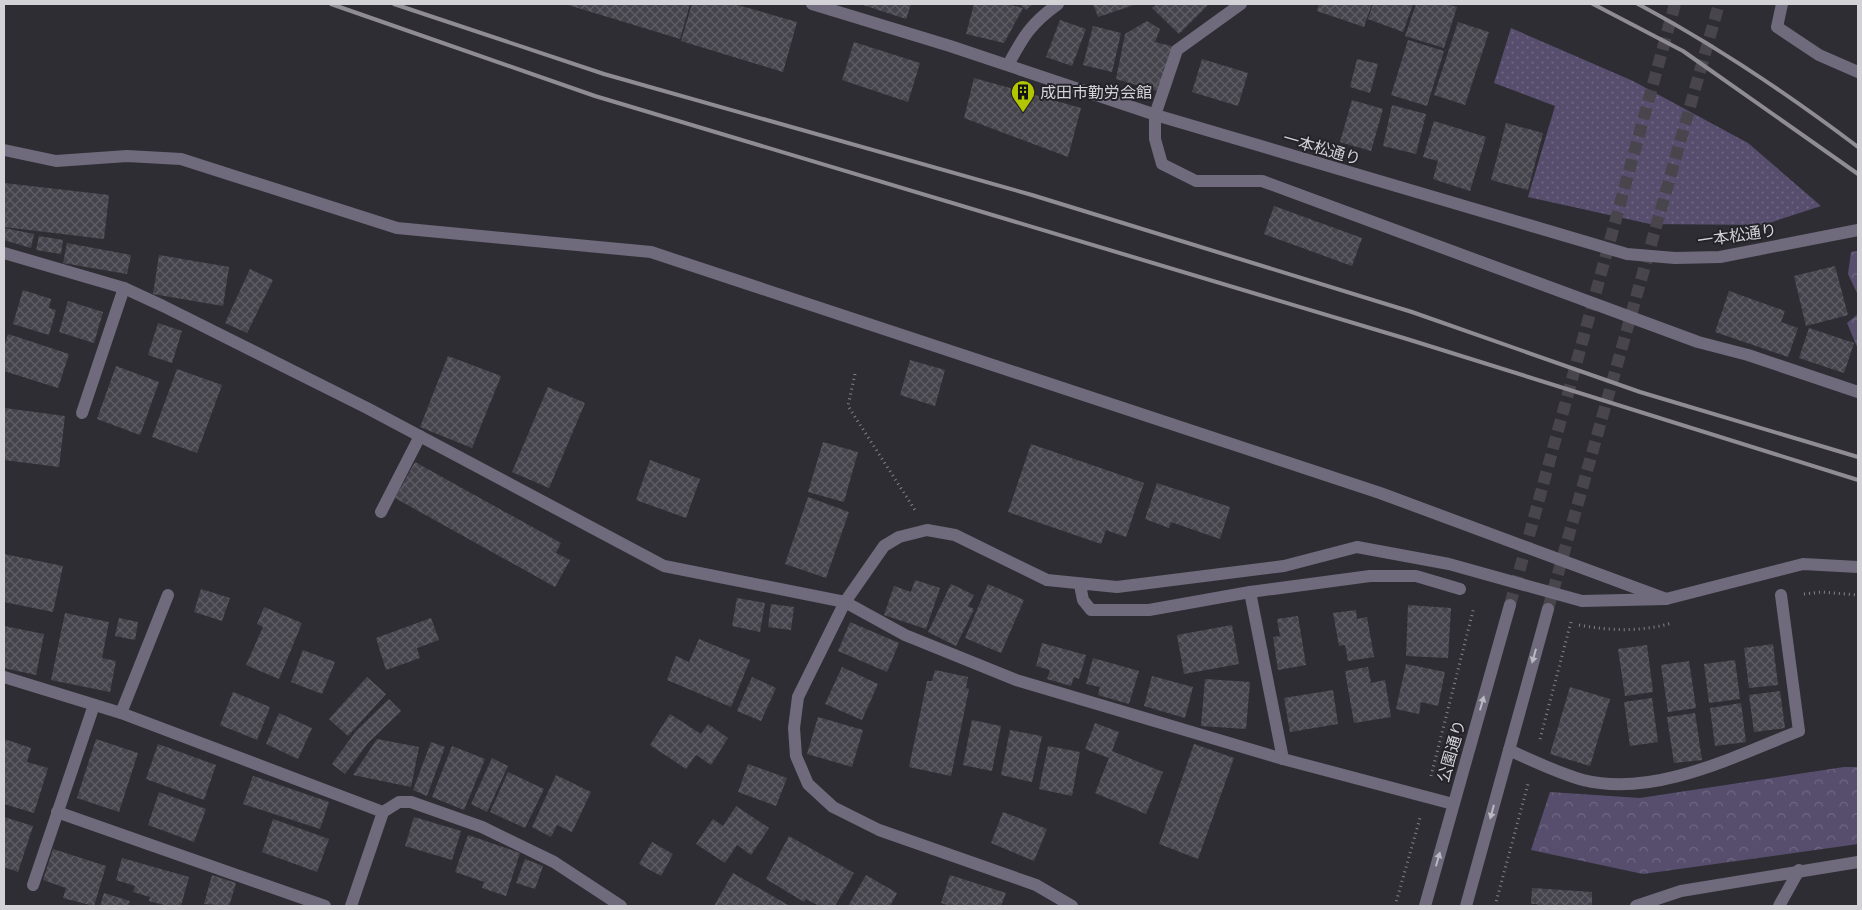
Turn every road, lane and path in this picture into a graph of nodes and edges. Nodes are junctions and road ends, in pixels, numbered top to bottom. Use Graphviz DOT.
graph roads {
  1 [pos="812,4"];
  2 [pos="1058,4"];
  3 [pos="1241,4"];
  4 [pos="1782,4"];
  5 [pos="1008,65"];
  6 [pos="1858,72"];
  7 [pos="1155,115"];
  8 [pos="4,150"];
  9 [pos="1858,230"];
  10 [pos="4,253"];
  11 [pos="124,288"];
  12 [pos="855,374"];
  13 [pos="1858,392"];
  14 [pos="82,413"];
  15 [pos="420,436"];
  16 [pos="381,512"];
  17 [pos="927,530"];
  18 [pos="1858,567"];
  19 [pos="1080,585"];
  20 [pos="1460,589"];
  21 [pos="1250,592"];
  22 [pos="168,595"];
  23 [pos="1781,595"];
  24 [pos="1477,598"];
  25 [pos="1666,599"];
  26 [pos="845,602"];
  27 [pos="1510,605"];
  28 [pos="1548,609"];
  29 [pos="4,677"];
  30 [pos="94,705"];
  31 [pos="121,713"];
  32 [pos="1509,750"];
  33 [pos="1282,759"];
  34 [pos="1426,797"];
  35 [pos="1453,804"];
  36 [pos="58,812"];
  37 [pos="383,812"];
  38 [pos="1858,862"];
  39 [pos="1799,870"];
  40 [pos="33,885"];
  41 [pos="326,906"];
  42 [pos="351,906"];
  43 [pos="621,906"];
  44 [pos="1072,906"];
  45 [pos="1395,906"];
  46 [pos="1425,906"];
  47 [pos="1466,906"];
  48 [pos="1636,906"];
  49 [pos="1779,906"];
  1 -- 5 [label="street, 一本松通り"];
  2 -- 5 [label="street"];
  3 -- 7 [label="street"];
  4 -- 6 [label="street"];
  5 -- 7 [label="street, 一本松通り"];
  7 -- 9 [label="street, 一本松通り"];
  7 -- 13 [label="street"];
  8 -- 25 [label="street"];
  10 -- 11 [label="street"];
  11 -- 14 [label="street"];
  11 -- 15 [label="street"];
  12 -- 17 [label="path"];
  15 -- 16 [label="street"];
  15 -- 26 [label="street"];
  17 -- 19 [label="street"];
  17 -- 26 [label="street"];
  18 -- 25 [label="street"];
  19 -- 21 [label="street"];
  19 -- 25 [label="street"];
  20 -- 21 [label="street"];
  21 -- 33 [label="street"];
  22 -- 31 [label="street"];
  23 -- 32 [label="street"];
  24 -- 34 [label="path"];
  26 -- 33 [label="street"];
  26 -- 44 [label="street"];
  35 -- 27 [label="street, 公園通り, one-way"];
  28 -- 32 [label="street, one-way"];
  29 -- 30 [label="street"];
  30 -- 31 [label="street"];
  30 -- 36 [label="street"];
  31 -- 37 [label="street"];
  32 -- 47 [label="street, one-way"];
  33 -- 34 [label="street"];
  34 -- 35 [label="street"];
  34 -- 45 [label="path"];
  46 -- 35 [label="street, 公園通り, one-way"];
  36 -- 40 [label="street"];
  36 -- 41 [label="street"];
  37 -- 42 [label="street"];
  37 -- 43 [label="street"];
  38 -- 39 [label="street"];
  39 -- 48 [label="street"];
  39 -- 49 [label="street"];
}
